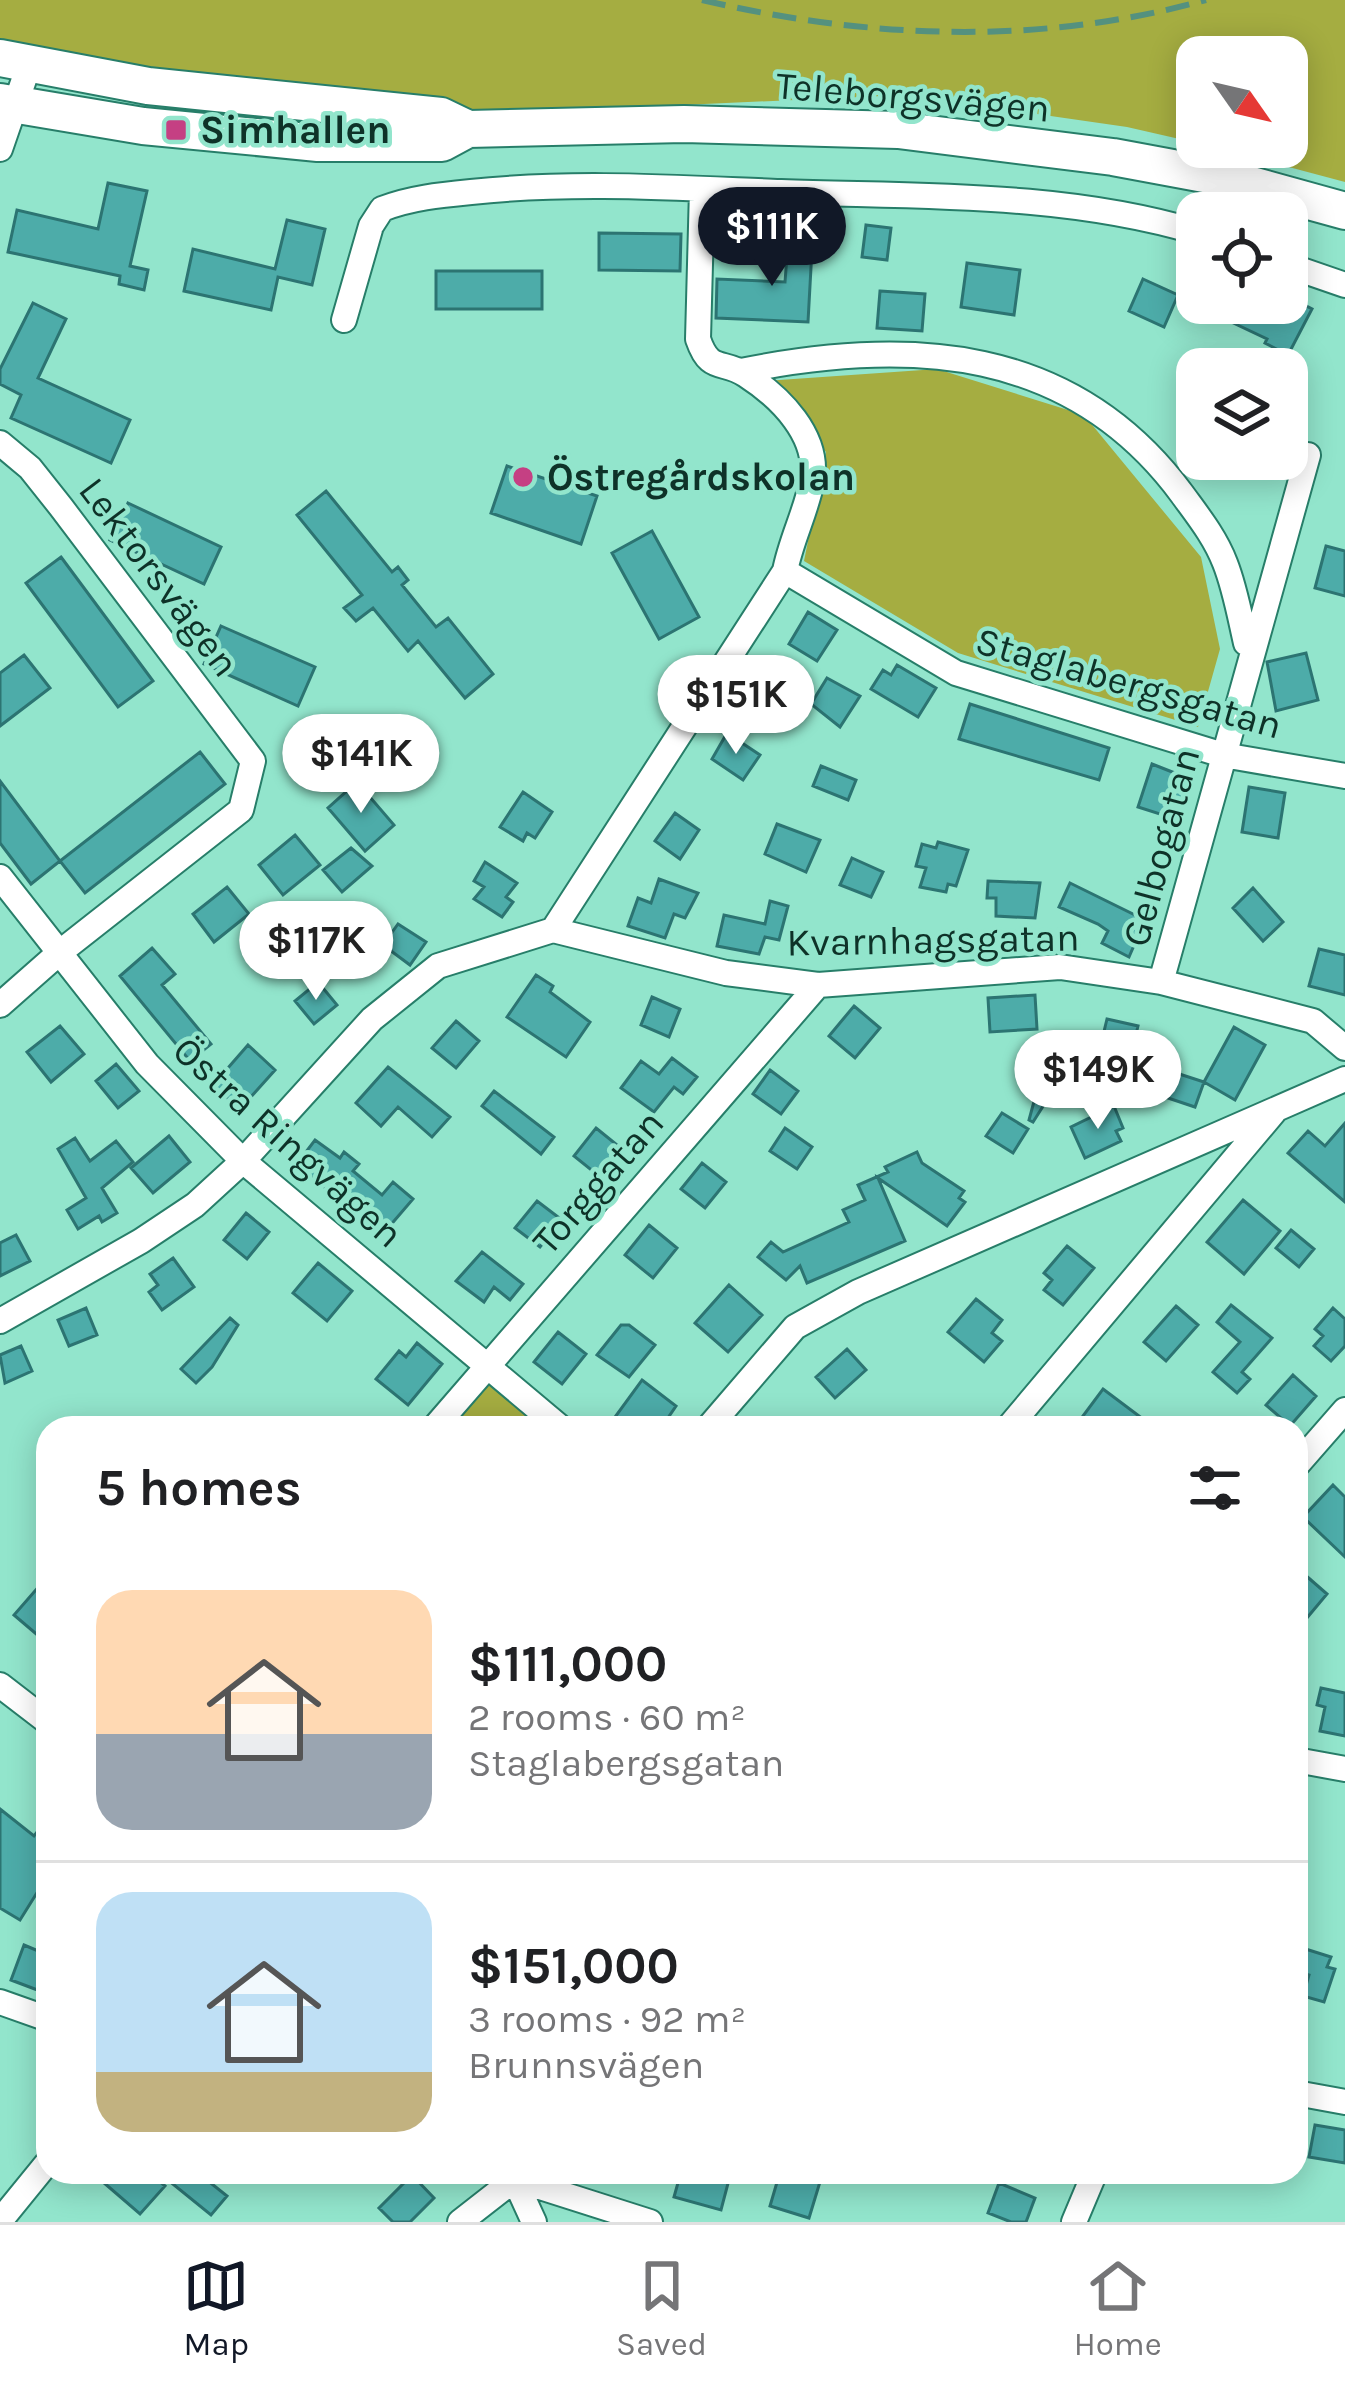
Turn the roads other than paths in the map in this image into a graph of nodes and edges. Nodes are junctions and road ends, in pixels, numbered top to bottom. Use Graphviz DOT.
graph roads {
  1 [pos="15,62"];
  2 [pos="8,104"];
  3 [pos="467,129"];
  4 [pos="0,149"];
  5 [pos="702,189"];
  6 [pos="1345,211"];
  7 [pos="1176,226"];
  8 [pos="1308,272"];
  9 [pos="1345,285"];
  10 [pos="344,320"];
  11 [pos="741,371"];
  12 [pos="0,443"];
  13 [pos="1301,480"];
  14 [pos="785,571"];
  15 [pos="1254,646"];
  16 [pos="1223,755"];
  17 [pos="1345,776"];
  18 [pos="0,878"];
  19 [pos="553,930"];
  20 [pos="59,953"];
  21 [pos="1161,982"];
  22 [pos="818,985"];
  23 [pos="0,1005"];
  24 [pos="1345,1048"];
  25 [pos="1345,1079"];
  26 [pos="1280,1106"];
  27 [pos="243,1161"];
  28 [pos="0,1321"];
  29 [pos="487,1365"];
  30 [pos="1345,1410"];
  31 [pos="444,1416"];
  32 [pos="547,1416"];
  33 [pos="718,1416"];
  34 [pos="1018,1416"];
  35 [pos="1308,1452"];
  36 [pos="0,1685"];
  37 [pos="36,1713"];
  38 [pos="1308,1762"];
  39 [pos="1345,1769"];
  40 [pos="0,2002"];
  41 [pos="36,2015"];
  42 [pos="1308,2095"];
  43 [pos="1345,2102"];
  44 [pos="36,2177"];
  45 [pos="503,2184"];
  46 [pos="517,2184"];
  47 [pos="537,2184"];
  48 [pos="1090,2184"];
  49 [pos="0,2221"];
  50 [pos="460,2222"];
  51 [pos="534,2222"];
  52 [pos="650,2222"];
  53 [pos="1074,2222"];
  1 -- 2 [label="street"];
  1 -- 3 [label="main road, Teleborgsvägen"];
  2 -- 3 [label="main road, Teleborgsvägen"];
  2 -- 4 [label="street"];
  3 -- 6 [label="main road, Teleborgsvägen"];
  5 -- 7 [label="street"];
  5 -- 10 [label="street"];
  5 -- 11 [label="street"];
  8 -- 9 [label="street"];
  11 -- 14 [label="street"];
  11 -- 15 [label="street"];
  12 -- 20 [label="street, Lektorsvägen"];
  13 -- 15 [label="street, Gelbogatan"];
  14 -- 16 [label="street, Staglabergsgatan"];
  14 -- 19 [label="street"];
  15 -- 16 [label="street, Gelbogatan"];
  16 -- 17 [label="street, Staglabergsgatan"];
  16 -- 21 [label="street, Gelbogatan"];
  18 -- 20 [label="street, Östra Ringvägen"];
  19 -- 22 [label="street, Kvarnhagsgatan"];
  19 -- 27 [label="street"];
  20 -- 23 [label="street, Lektorsvägen"];
  20 -- 27 [label="street, Östra Ringvägen"];
  21 -- 22 [label="street, Kvarnhagsgatan"];
  21 -- 24 [label="street, Kvarnhagsgatan"];
  22 -- 29 [label="street, Torggatan"];
  25 -- 26 [label="street"];
  26 -- 33 [label="street"];
  26 -- 34 [label="street"];
  27 -- 28 [label="street"];
  27 -- 29 [label="street, Östra Ringvägen"];
  29 -- 31 [label="street, Torggatan"];
  29 -- 32 [label="street, Östra Ringvägen"];
  30 -- 35 [label="street"];
  36 -- 37 [label="street"];
  38 -- 39 [label="street"];
  40 -- 41 [label="street"];
  42 -- 43 [label="street"];
  44 -- 49 [label="street"];
  45 -- 50 [label="street"];
  46 -- 51 [label="street"];
  47 -- 52 [label="street"];
  48 -- 53 [label="street"];
}
